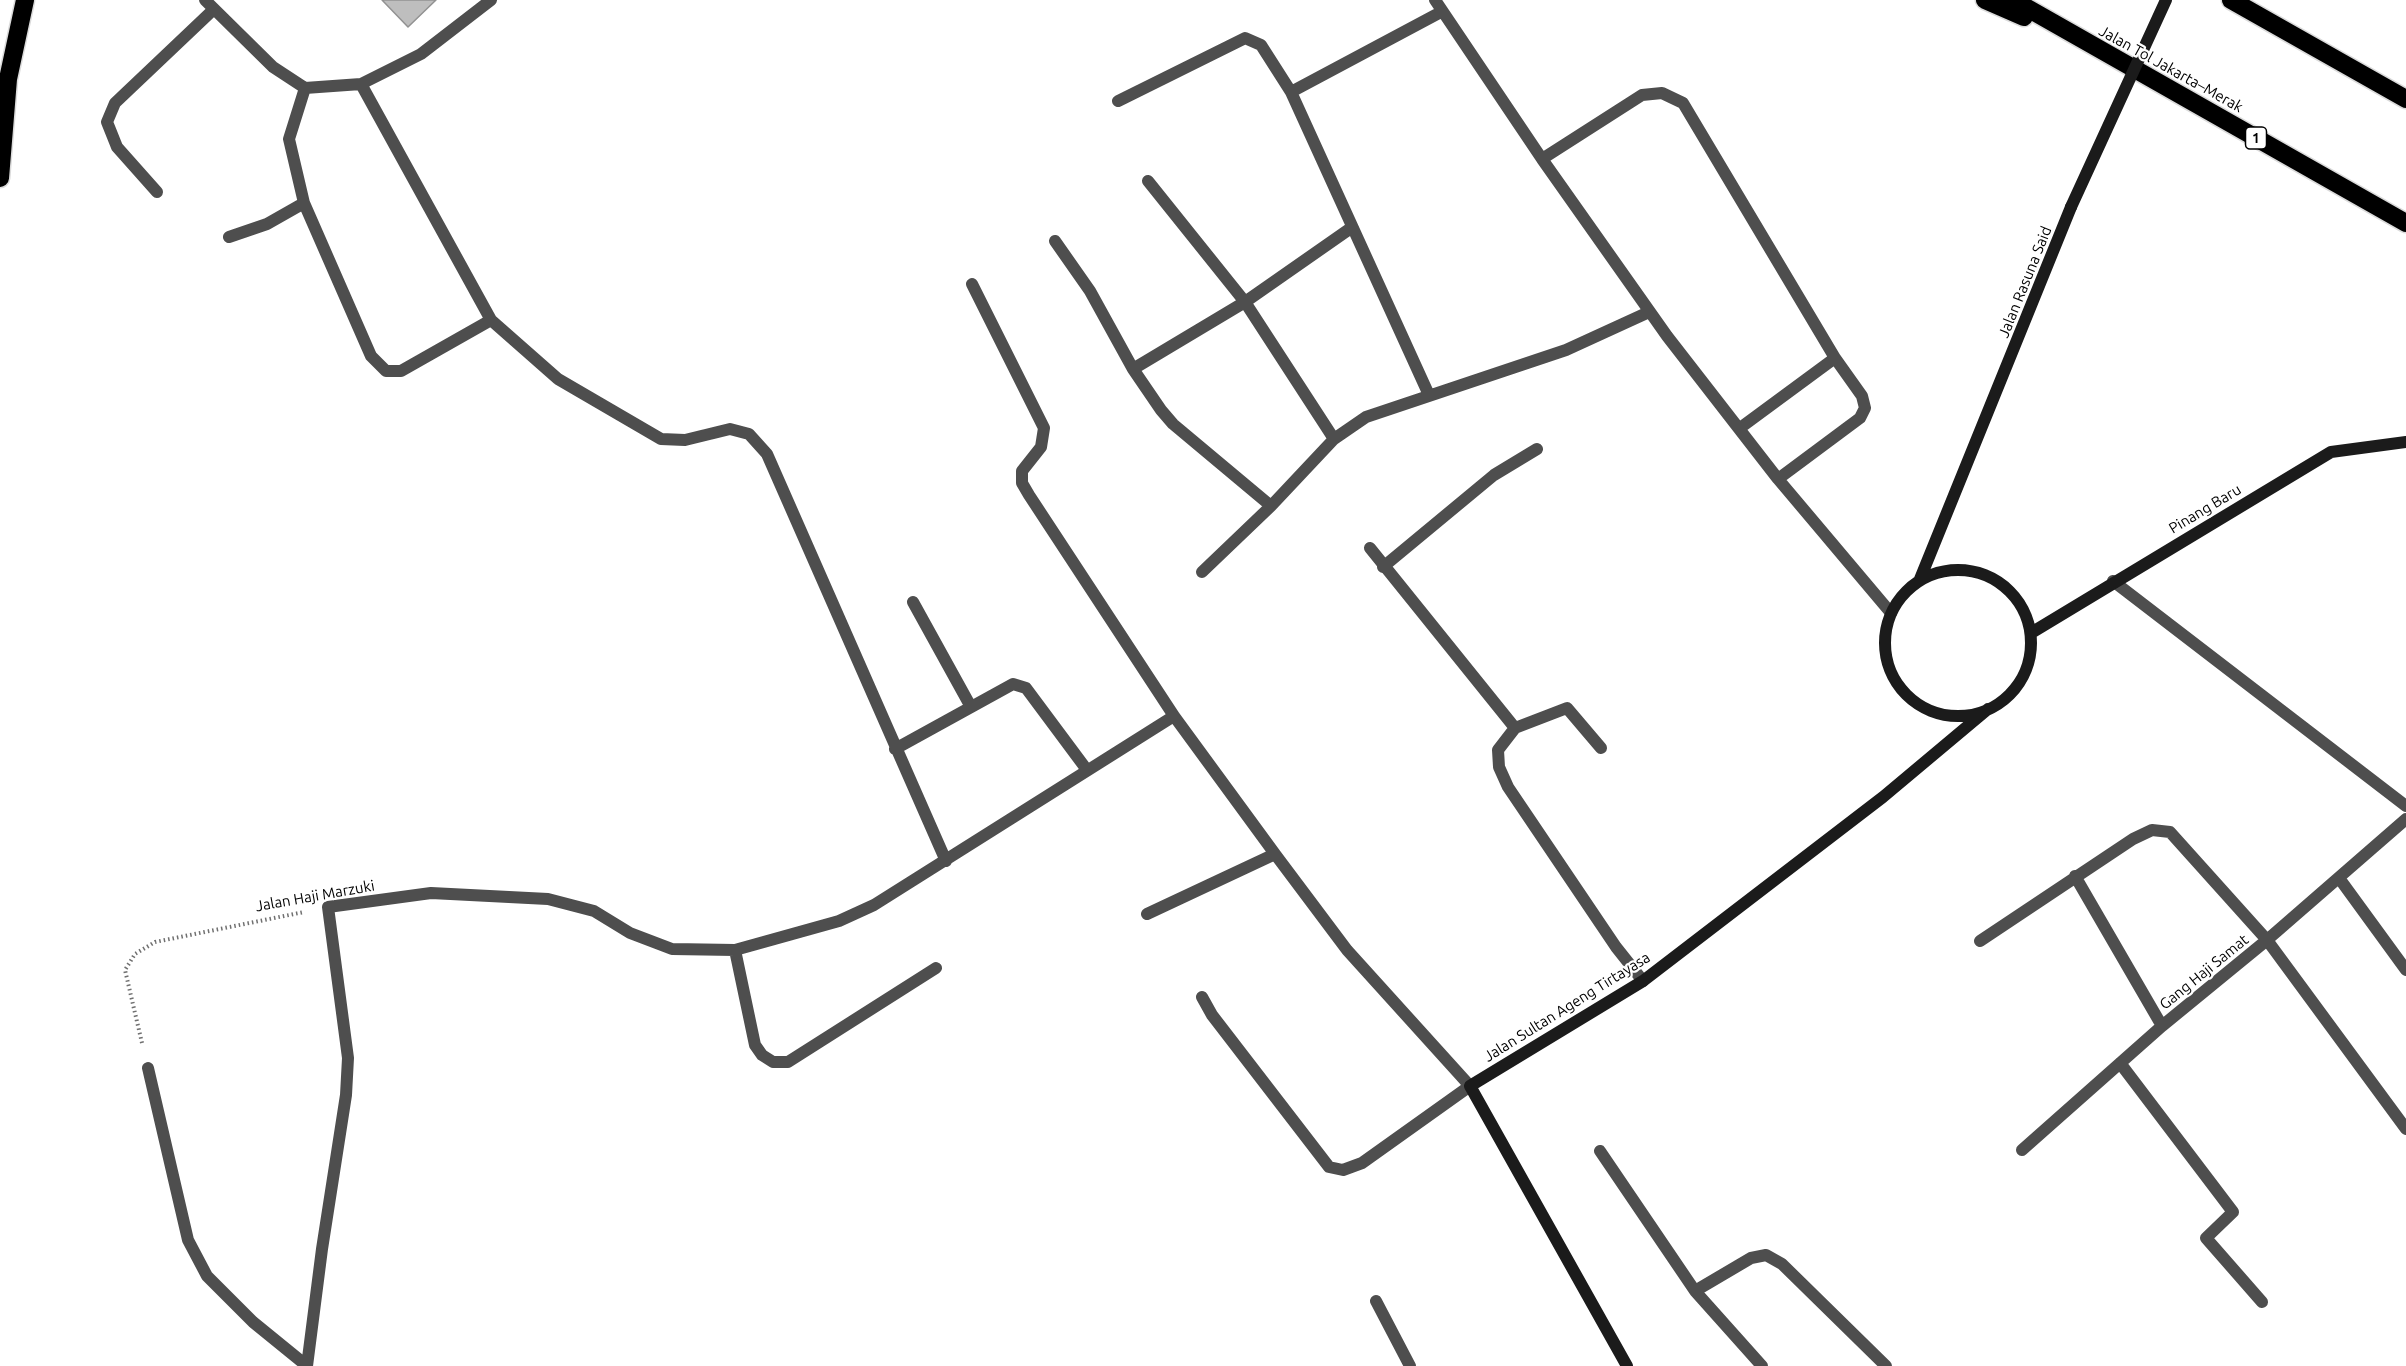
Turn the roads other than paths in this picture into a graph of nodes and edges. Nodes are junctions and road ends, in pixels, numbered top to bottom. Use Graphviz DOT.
graph roads {
  1 [pos="25,0"];
  2 [pos="491,0"];
  3 [pos="1435,0"];
  4 [pos="1986,0"];
  5 [pos="2013,0"];
  6 [pos="2166,0"];
  7 [pos="2231,0"];
  8 [pos="209,5"];
  9 [pos="1441,12"];
  10 [pos="2105,53"];
  11 [pos="361,84"];
  12 [pos="305,88"];
  13 [pos="1291,92"];
  14 [pos="2406,99"];
  15 [pos="1118,101"];
  16 [pos="1542,159"];
  17 [pos="0,178"];
  18 [pos="1148,181"];
  19 [pos="157,192"];
  20 [pos="304,203"];
  21 [pos="2406,223"];
  22 [pos="1351,228"];
  23 [pos="229,237"];
  24 [pos="1055,241"];
  25 [pos="972,284"];
  26 [pos="1245,302"];
  27 [pos="1649,312"];
  28 [pos="491,320"];
  29 [pos="1835,358"];
  30 [pos="1133,369"];
  31 [pos="1429,394"];
  32 [pos="1740,428"];
  33 [pos="1334,439"];
  34 [pos="2406,442"];
  35 [pos="1537,449"];
  36 [pos="1778,479"];
  37 [pos="1271,506"];
  38 [pos="1370,548"];
  39 [pos="1383,567"];
  40 [pos="1202,572"];
  41 [pos="1920,579"];
  42 [pos="2114,581"];
  43 [pos="914,602"];
  44 [pos="1891,613"];
  45 [pos="2031,633"];
  46 [pos="971,707"];
  47 [pos="1988,710"];
  48 [pos="1174,716"];
  49 [pos="1515,728"];
  50 [pos="1601,748"];
  51 [pos="895,749"];
  52 [pos="1087,770"];
  53 [pos="2406,807"];
  54 [pos="2406,819"];
  55 [pos="1275,854"];
  56 [pos="946,861"];
  57 [pos="2075,876"];
  58 [pos="2339,878"];
  59 [pos="1147,914"];
  60 [pos="2267,940"];
  61 [pos="1980,941"];
  62 [pos="735,950"];
  63 [pos="936,968"];
  64 [pos="2406,970"];
  65 [pos="1643,981"];
  66 [pos="1202,997"];
  67 [pos="2162,1026"];
  68 [pos="2120,1063"];
  69 [pos="148,1068"];
  70 [pos="1470,1086"];
  71 [pos="2406,1129"];
  72 [pos="2022,1150"];
  73 [pos="1600,1151"];
  74 [pos="1695,1291"];
  75 [pos="1376,1301"];
  76 [pos="2262,1302"];
  77 [pos="307,1366"];
  78 [pos="1410,1366"];
  79 [pos="1627,1366"];
  80 [pos="1762,1366"];
  81 [pos="1886,1366"];
  1 -- 17 [label="highway"];
  2 -- 11 [label="street"];
  3 -- 9 [label="street"];
  4 -- 10 [label="highway"];
  5 -- 10 [label="highway, Jalan Tol Jakarta–Merak / 1"];
  6 -- 41 [label="main road, Jalan Rasuna Said, bridge"];
  7 -- 14 [label="highway"];
  8 -- 12 [label="street"];
  8 -- 19 [label="street"];
  9 -- 13 [label="street"];
  9 -- 16 [label="street"];
  10 -- 21 [label="highway, Jalan Tol Jakarta–Merak / 1"];
  11 -- 12 [label="street"];
  11 -- 28 [label="street"];
  12 -- 20 [label="street"];
  13 -- 15 [label="street"];
  13 -- 22 [label="street"];
  16 -- 27 [label="street"];
  16 -- 29 [label="street"];
  18 -- 26 [label="street"];
  20 -- 23 [label="street"];
  20 -- 28 [label="street"];
  22 -- 26 [label="street"];
  22 -- 31 [label="street"];
  24 -- 30 [label="street"];
  25 -- 48 [label="street"];
  26 -- 30 [label="street"];
  26 -- 33 [label="street"];
  27 -- 31 [label="street"];
  27 -- 32 [label="street"];
  28 -- 51 [label="street"];
  29 -- 32 [label="street"];
  29 -- 36 [label="street"];
  30 -- 37 [label="street"];
  31 -- 33 [label="street"];
  32 -- 36 [label="street"];
  33 -- 37 [label="street"];
  34 -- 42 [label="main road, Pinang Baru"];
  35 -- 39 [label="street"];
  36 -- 44 [label="street"];
  37 -- 40 [label="street"];
  38 -- 39 [label="street"];
  39 -- 49 [label="street"];
  41 -- 44 [label="main road"];
  41 -- 45 [label="main road"];
  42 -- 45 [label="main road, Pinang Baru"];
  42 -- 53 [label="street"];
  43 -- 46 [label="street"];
  44 -- 47 [label="main road"];
  45 -- 47 [label="main road"];
  46 -- 51 [label="street"];
  46 -- 52 [label="street"];
  47 -- 65 [label="main road, Jalan Sultan Ageng Tirtayasa"];
  48 -- 52 [label="street, Jalan Haji Marzuki"];
  48 -- 55 [label="street"];
  49 -- 50 [label="street"];
  49 -- 65 [label="street"];
  51 -- 56 [label="street"];
  52 -- 56 [label="street, Jalan Haji Marzuki"];
  54 -- 58 [label="street, Gang Haji Samat"];
  55 -- 59 [label="street"];
  55 -- 70 [label="street"];
  56 -- 62 [label="street, Jalan Haji Marzuki"];
  57 -- 60 [label="street"];
  57 -- 61 [label="street"];
  57 -- 67 [label="street"];
  58 -- 60 [label="street, Gang Haji Samat"];
  58 -- 64 [label="street"];
  60 -- 67 [label="street, Gang Haji Samat"];
  60 -- 71 [label="street"];
  62 -- 63 [label="street"];
  62 -- 77 [label="street, Jalan Haji Marzuki"];
  65 -- 70 [label="main road, Jalan Sultan Ageng Tirtayasa"];
  66 -- 70 [label="street"];
  67 -- 68 [label="street, Gang Haji Samat"];
  68 -- 72 [label="street, Gang Haji Samat"];
  68 -- 76 [label="street"];
  69 -- 77 [label="street"];
  70 -- 79 [label="main road"];
  73 -- 74 [label="street"];
  74 -- 80 [label="street"];
  74 -- 81 [label="street"];
  75 -- 78 [label="street"];
}
